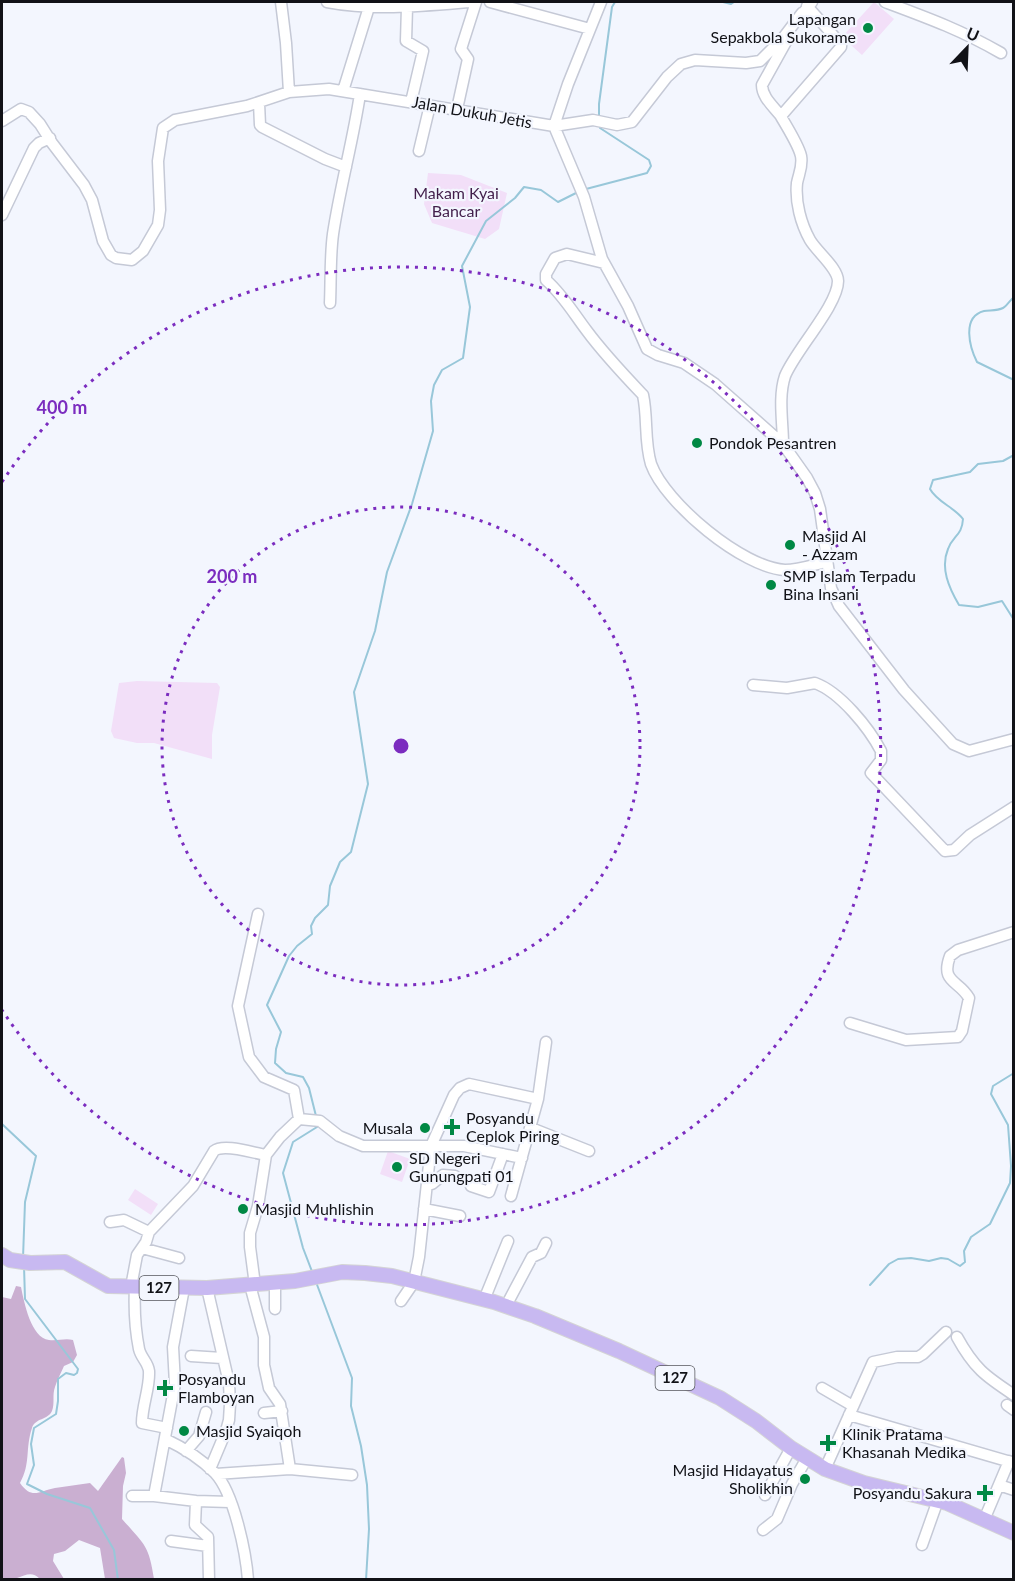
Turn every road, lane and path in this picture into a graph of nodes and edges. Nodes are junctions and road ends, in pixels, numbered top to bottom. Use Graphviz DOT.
graph roads {
  1 [pos="281,2"];
  2 [pos="327,2"];
  3 [pos="470,2"];
  4 [pos="476,2"];
  5 [pos="490,2"];
  6 [pos="601,2"];
  7 [pos="885,2"];
  8 [pos="369,7"];
  9 [pos="407,7"];
  10 [pos="807,7"];
  11 [pos="590,29"];
  12 [pos="1000,53"];
  13 [pos="288,92"];
  14 [pos="343,92"];
  15 [pos="360,94"];
  16 [pos="411,102"];
  17 [pos="259,103"];
  18 [pos="430,105"];
  19 [pos="457,109"];
  20 [pos="781,117"];
  21 [pos="2,121"];
  22 [pos="554,126"];
  23 [pos="50,138"];
  24 [pos="419,151"];
  25 [pos="346,167"];
  26 [pos="2,215"];
  27 [pos="604,263"];
  28 [pos="330,303"];
  29 [pos="783,444"];
  30 [pos="826,562"];
  31 [pos="753,685"];
  32 [pos="1014,739"];
  33 [pos="1014,807"];
  34 [pos="258,914"];
  35 [pos="1014,932"];
  36 [pos="850,1023"];
  37 [pos="546,1042"];
  38 [pos="538,1099"];
  39 [pos="299,1119"];
  40 [pos="531,1128"];
  41 [pos="431,1146"];
  42 [pos="589,1151"];
  43 [pos="504,1154"];
  44 [pos="266,1155"];
  45 [pos="522,1158"];
  46 [pos="455,1176"];
  47 [pos="427,1184"];
  48 [pos="471,1186"];
  49 [pos="511,1196"];
  50 [pos="424,1209"];
  51 [pos="460,1216"];
  52 [pos="110,1222"];
  53 [pos="148,1232"];
  54 [pos="508,1241"];
  55 [pos="546,1243"];
  56 [pos="142,1248"];
  57 [pos="6,1257"];
  58 [pos="179,1258"];
  59 [pos="275,1282"];
  60 [pos="414,1282"];
  61 [pos="252,1285"];
  62 [pos="133,1287"];
  63 [pos="184,1288"];
  64 [pos="207,1288"];
  65 [pos="401,1300"];
  66 [pos="484,1300"];
  67 [pos="506,1306"];
  68 [pos="275,1309"];
  69 [pos="946,1332"];
  70 [pos="957,1337"];
  71 [pos="191,1356"];
  72 [pos="222,1358"];
  73 [pos="822,1388"];
  74 [pos="1014,1395"];
  75 [pos="851,1410"];
  76 [pos="282,1411"];
  77 [pos="206,1412"];
  78 [pos="264,1413"];
  79 [pos="167,1428"];
  80 [pos="165,1440"];
  81 [pos="791,1448"];
  82 [pos="186,1451"];
  83 [pos="807,1458"];
  84 [pos="1011,1462"];
  85 [pos="290,1469"];
  86 [pos="825,1469"];
  87 [pos="213,1471"];
  88 [pos="352,1475"];
  89 [pos="999,1485"];
  90 [pos="1014,1490"];
  91 [pos="765,1494"];
  92 [pos="132,1496"];
  93 [pos="154,1496"];
  94 [pos="939,1500"];
  95 [pos="196,1501"];
  96 [pos="230,1502"];
  97 [pos="984,1520"];
  98 [pos="763,1530"];
  99 [pos="1014,1533"];
  100 [pos="171,1541"];
  101 [pos="922,1545"];
  102 [pos="208,1546"];
  103 [pos="209,1580"];
  104 [pos="248,1580"];
  1 -- 13 [label="street"];
  2 -- 8 [label="street"];
  3 -- 9 [label="street"];
  4 -- 19 [label="street"];
  5 -- 11 [label="street"];
  6 -- 11 [label="street, Jalan Dukuh Jetis"];
  7 -- 12 [label="street"];
  8 -- 9 [label="street"];
  8 -- 14 [label="street"];
  9 -- 16 [label="street"];
  10 -- 20 [label="street"];
  10 -- 20 [label="street"];
  10 -- 22 [label="street"];
  11 -- 22 [label="street, Jalan Dukuh Jetis"];
  13 -- 14 [label="street, Jalan Dukuh Jetis"];
  13 -- 17 [label="street, Jalan Dukuh Jetis"];
  14 -- 15 [label="street, Jalan Dukuh Jetis"];
  15 -- 16 [label="street, Jalan Dukuh Jetis"];
  15 -- 25 [label="street"];
  16 -- 18 [label="street, Jalan Dukuh Jetis"];
  17 -- 23 [label="street, Jalan Dukuh Jetis"];
  17 -- 25 [label="street"];
  18 -- 19 [label="street, Jalan Dukuh Jetis"];
  18 -- 24 [label="street"];
  19 -- 22 [label="street, Jalan Dukuh Jetis"];
  20 -- 29 [label="street"];
  21 -- 23 [label="street"];
  22 -- 27 [label="street"];
  23 -- 26 [label="street"];
  25 -- 28 [label="street"];
  27 -- 29 [label="street"];
  27 -- 30 [label="street"];
  29 -- 30 [label="street"];
  30 -- 32 [label="street"];
  31 -- 33 [label="street"];
  34 -- 39 [label="street"];
  35 -- 36 [label="street"];
  37 -- 38 [label="street"];
  38 -- 40 [label="street"];
  38 -- 41 [label="street"];
  39 -- 41 [label="street"];
  39 -- 44 [label="street"];
  40 -- 42 [label="street"];
  40 -- 45 [label="street"];
  41 -- 43 [label="street"];
  41 -- 47 [label="street"];
  43 -- 45 [label="street"];
  43 -- 48 [label="street"];
  44 -- 53 [label="street"];
  44 -- 61 [label="street"];
  45 -- 49 [label="street"];
  46 -- 47 [label="street"];
  47 -- 50 [label="street"];
  50 -- 51 [label="street"];
  50 -- 60 [label="street"];
  52 -- 53 [label="street"];
  53 -- 56 [label="street"];
  54 -- 66 [label="street"];
  55 -- 67 [label="street"];
  56 -- 58 [label="street"];
  56 -- 62 [label="street"];
  57 -- 62 [label="main road, 127"];
  59 -- 60 [label="main road, 127"];
  59 -- 61 [label="main road, 127"];
  59 -- 68 [label="street"];
  60 -- 65 [label="street"];
  60 -- 66 [label="main road, 127"];
  61 -- 64 [label="main road, 127"];
  61 -- 76 [label="street"];
  62 -- 63 [label="main road, 127"];
  62 -- 79 [label="street"];
  63 -- 64 [label="main road, 127"];
  63 -- 79 [label="street"];
  64 -- 72 [label="street"];
  66 -- 67 [label="main road, 127"];
  67 -- 81 [label="main road, 127"];
  69 -- 75 [label="street"];
  70 -- 74 [label="street"];
  71 -- 72 [label="street"];
  72 -- 87 [label="street"];
  73 -- 75 [label="street"];
  75 -- 84 [label="street"];
  75 -- 86 [label="street"];
  76 -- 78 [label="street"];
  76 -- 85 [label="street"];
  77 -- 82 [label="street"];
  79 -- 80 [label="street"];
  80 -- 82 [label="street"];
  80 -- 93 [label="street"];
  81 -- 83 [label="main road, 127"];
  81 -- 91 [label="street"];
  82 -- 87 [label="street"];
  83 -- 86 [label="main road, 127"];
  83 -- 98 [label="street"];
  84 -- 89 [label="street"];
  85 -- 87 [label="street"];
  85 -- 88 [label="street"];
  86 -- 94 [label="main road, 127"];
  87 -- 96 [label="street"];
  89 -- 90 [label="street"];
  89 -- 97 [label="street"];
  92 -- 93 [label="street"];
  93 -- 95 [label="street"];
  94 -- 97 [label="main road, 127"];
  94 -- 101 [label="street"];
  95 -- 96 [label="street"];
  95 -- 102 [label="street"];
  96 -- 104 [label="street"];
  97 -- 99 [label="main road, 127"];
  100 -- 102 [label="street"];
  102 -- 103 [label="street"];
}
